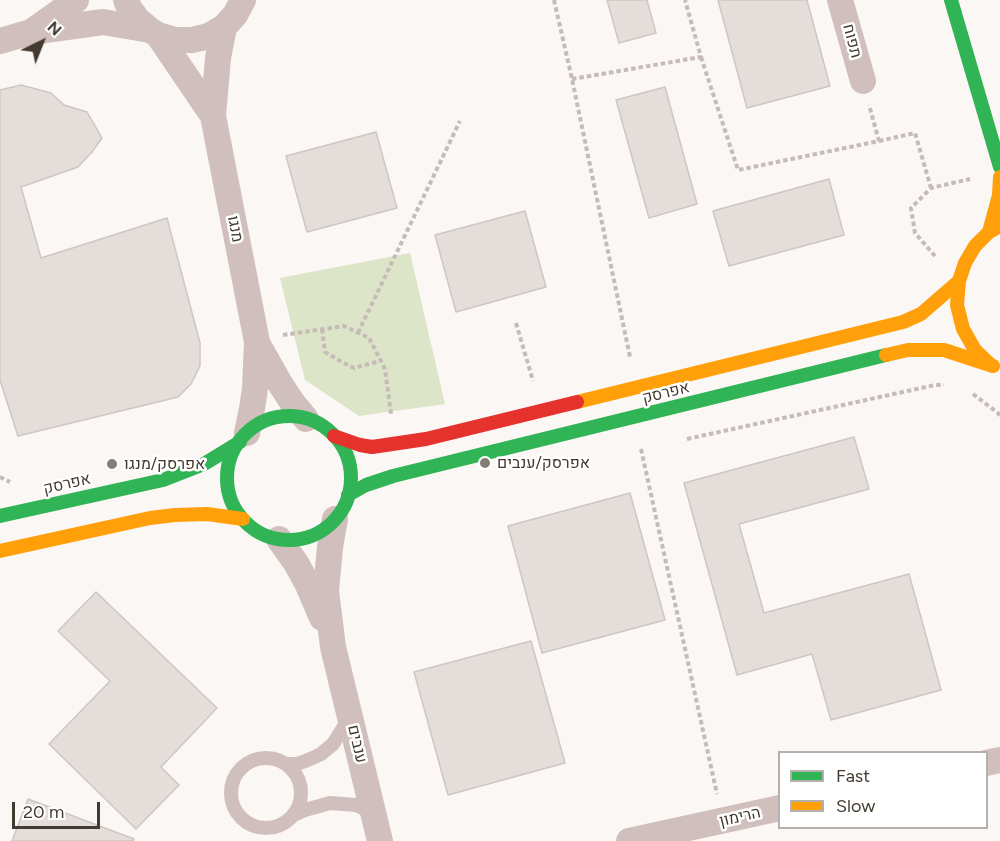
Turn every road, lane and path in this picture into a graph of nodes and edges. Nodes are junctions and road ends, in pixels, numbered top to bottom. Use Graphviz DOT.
graph roads {
  1 [pos="76,0"];
  2 [pos="126,0"];
  3 [pos="243,0"];
  4 [pos="554,0"];
  5 [pos="685,0"];
  6 [pos="840,0"];
  7 [pos="951,0"];
  8 [pos="224,27"];
  9 [pos="31,32"];
  10 [pos="154,33"];
  11 [pos="0,41"];
  12 [pos="701,57"];
  13 [pos="572,79"];
  14 [pos="863,81"];
  15 [pos="213,116"];
  16 [pos="460,121"];
  17 [pos="879,141"];
  18 [pos="1000,167"];
  19 [pos="970,173"];
  20 [pos="1000,177"];
  21 [pos="970,179"];
  22 [pos="931,188"];
  23 [pos="969,189"];
  24 [pos="994,229"];
  25 [pos="940,261"];
  26 [pos="959,281"];
  27 [pos="516,323"];
  28 [pos="322,329"];
  29 [pos="358,333"];
  30 [pos="269,339"];
  31 [pos="380,361"];
  32 [pos="631,363"];
  33 [pos="996,368"];
  34 [pos="949,386"];
  35 [pos="535,387"];
  36 [pos="964,388"];
  37 [pos="1000,416"];
  38 [pos="306,419"];
  39 [pos="392,423"];
  40 [pos="334,436"];
  41 [pos="243,437"];
  42 [pos="686,439"];
  43 [pos="652,447"];
  44 [pos="348,495"];
  45 [pos="0,516"];
  46 [pos="243,519"];
  47 [pos="335,519"];
  48 [pos="279,539"];
  49 [pos="0,551"];
  50 [pos="333,647"];
  51 [pos="350,715"];
  52 [pos="287,764"];
  53 [pos="778,808"];
  54 [pos="372,812"];
  55 [pos="294,815"];
  56 [pos="723,820"];
  57 [pos="380,841"];
  58 [pos="629,841"];
  1 -- 9 [label="street"];
  2 -- 10 [label="street, מנגו"];
  3 -- 8 [label="street"];
  4 -- 13 [label="path"];
  5 -- 12 [label="path"];
  6 -- 14 [label="street, תפוח"];
  7 -- 18 [label="street"];
  8 -- 10 [label="street"];
  8 -- 15 [label="street, מנגו"];
  9 -- 10 [label="street"];
  9 -- 11 [label="street"];
  10 -- 15 [label="street, מנגו"];
  12 -- 13 [label="path"];
  12 -- 17 [label="path"];
  13 -- 32 [label="path"];
  14 -- 17 [label="path"];
  15 -- 30 [label="street, מנגו"];
  16 -- 29 [label="path"];
  17 -- 22 [label="path"];
  19 -- 21 [label="path"];
  20 -- 24 [label="street"];
  21 -- 22 [label="path"];
  21 -- 23 [label="path"];
  22 -- 25 [label="path"];
  24 -- 26 [label="street"];
  26 -- 33 [label="street"];
  26 -- 40 [label="street, אפרסק"];
  27 -- 35 [label="path"];
  28 -- 29 [label="path"];
  28 -- 30 [label="path"];
  28 -- 31 [label="path"];
  29 -- 31 [label="path"];
  30 -- 38 [label="street, מנגו"];
  30 -- 41 [label="street, מנגו"];
  31 -- 39 [label="path"];
  33 -- 44 [label="street, אפרסק"];
  34 -- 42 [label="path"];
  36 -- 37 [label="path"];
  38 -- 40 [label="street"];
  38 -- 41 [label="street"];
  40 -- 44 [label="street"];
  41 -- 45 [label="street, אפרסק"];
  41 -- 46 [label="street"];
  43 -- 56 [label="path"];
  44 -- 47 [label="street"];
  46 -- 48 [label="street"];
  46 -- 49 [label="street"];
  47 -- 48 [label="street"];
  47 -- 50 [label="street, ענבים"];
  48 -- 50 [label="street, ענבים"];
  50 -- 51 [label="street, ענבים"];
  51 -- 52 [label="lane"];
  51 -- 54 [label="street, ענבים"];
  52 -- 55 [label="lane"];
  52 -- 55 [label="lane"];
  53 -- 56 [label="street, הרימון"];
  54 -- 55 [label="lane"];
  54 -- 57 [label="street, ענבים"];
  56 -- 58 [label="street, הרימון"];
}
